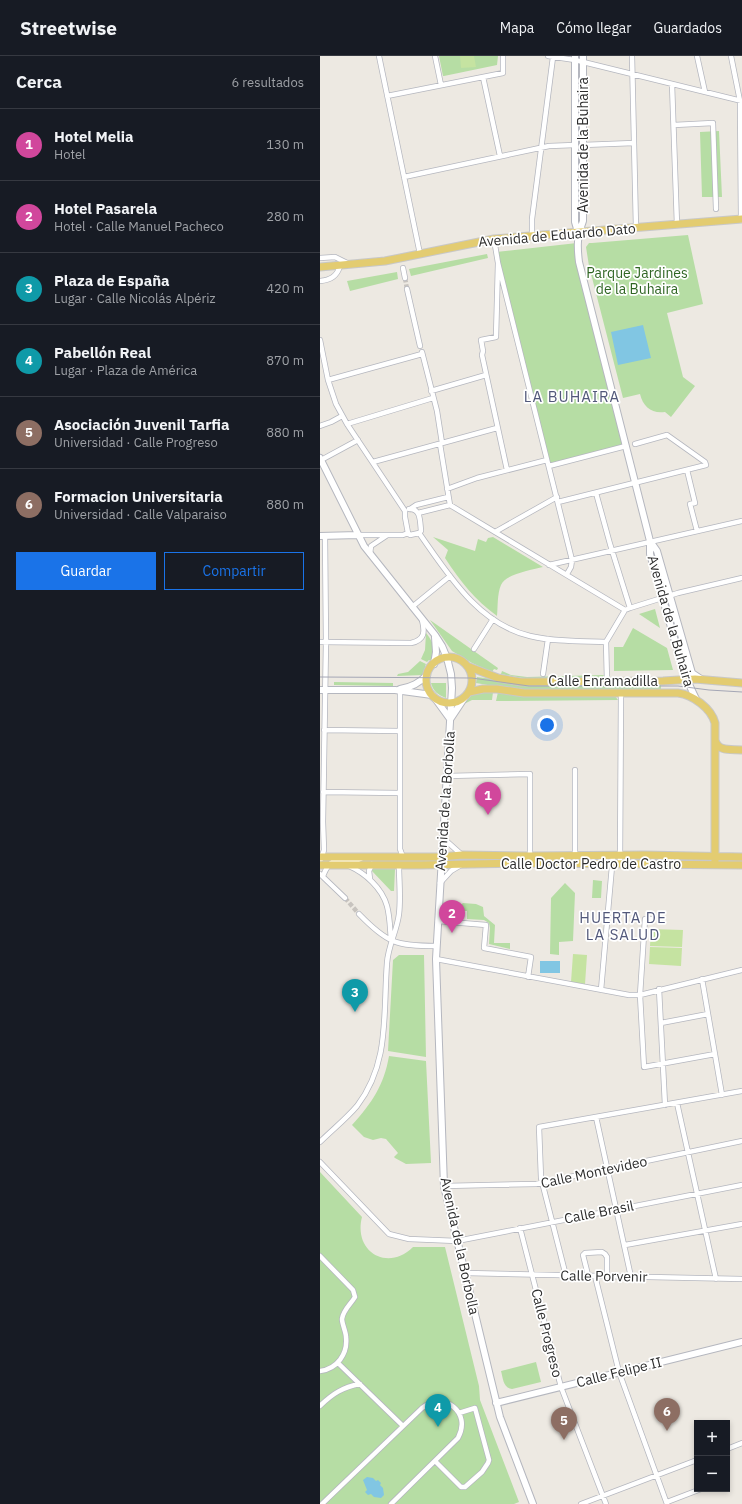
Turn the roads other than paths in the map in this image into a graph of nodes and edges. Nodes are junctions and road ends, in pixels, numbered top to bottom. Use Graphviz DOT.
graph roads {
  1 [pos="379,56"];
  2 [pos="435,56"];
  3 [pos="503,56"];
  4 [pos="632,56"];
  5 [pos="697,56"];
  6 [pos="731,56"];
  7 [pos="550,57"];
  8 [pos="575,58"];
  9 [pos="583,59"];
  10 [pos="632,74"];
  11 [pos="483,76"];
  12 [pos="672,84"];
  13 [pos="441,85"];
  14 [pos="705,92"];
  15 [pos="388,96"];
  16 [pos="741,101"];
  17 [pos="674,125"];
  18 [pos="634,143"];
  19 [pos="575,145"];
  20 [pos="583,145"];
  21 [pos="541,148"];
  22 [pos="500,156"];
  23 [pos="404,177"];
  24 [pos="716,209"];
  25 [pos="741,220"];
  26 [pos="677,225"];
  27 [pos="636,228"];
  28 [pos="578,232"];
  29 [pos="532,236"];
  30 [pos="494,239"];
  31 [pos="420,254"];
  32 [pos="320,258"];
  33 [pos="498,263"];
  34 [pos="350,264"];
  35 [pos="340,266"];
  36 [pos="320,267"];
  37 [pos="403,268"];
  38 [pos="405,278"];
  39 [pos="320,281"];
  40 [pos="407,289"];
  41 [pos="320,340"];
  42 [pos="420,346"];
  43 [pos="486,375"];
  44 [pos="328,380"];
  45 [pos="431,391"];
  46 [pos="433,398"];
  47 [pos="342,416"];
  48 [pos="347,424"];
  49 [pos="320,426"];
  50 [pos="497,428"];
  51 [pos="358,440"];
  52 [pos="441,444"];
  53 [pos="635,444"];
  54 [pos="626,446"];
  55 [pos="320,459"];
  56 [pos="547,460"];
  57 [pos="373,462"];
  58 [pos="549,466"];
  59 [pos="507,470"];
  60 [pos="687,470"];
  61 [pos="635,483"];
  62 [pos="447,489"];
  63 [pos="596,493"];
  64 [pos="448,497"];
  65 [pos="557,497"];
  66 [pos="558,502"];
  67 [pos="450,505"];
  68 [pos="408,510"];
  69 [pos="418,513"];
  70 [pos="742,521"];
  71 [pos="697,531"];
  72 [pos="495,532"];
  73 [pos="408,533"];
  74 [pos="419,533"];
  75 [pos="358,535"];
  76 [pos="387,535"];
  77 [pos="322,536"];
  78 [pos="650,541"];
  79 [pos="613,551"];
  80 [pos="370,556"];
  81 [pos="572,560"];
  82 [pos="549,565"];
  83 [pos="567,574"];
  84 [pos="450,576"];
  85 [pos="742,578"];
  86 [pos="670,595"];
  87 [pos="663,597"];
  88 [pos="412,606"];
  89 [pos="628,609"];
  90 [pos="493,619"];
  91 [pos="422,620"];
  92 [pos="435,635"];
  93 [pos="548,639"];
  94 [pos="320,642"];
  95 [pos="326,642"];
  96 [pos="606,642"];
  97 [pos="474,649"];
  98 [pos="447,658"];
  99 [pos="434,664"];
  100 [pos="467,666"];
  101 [pos="543,674"];
  102 [pos="427,675"];
  103 [pos="701,679"];
  104 [pos="686,680"];
  105 [pos="607,681"];
  106 [pos="742,683"];
  107 [pos="322,690"];
  108 [pos="397,690"];
  109 [pos="620,693"];
  110 [pos="467,694"];
  111 [pos="433,696"];
  112 [pos="696,699"];
  113 [pos="451,703"];
  114 [pos="450,719"];
  115 [pos="324,730"];
  116 [pos="400,731"];
  117 [pos="715,740"];
  118 [pos="742,750"];
  119 [pos="575,770"];
  120 [pos="447,776"];
  121 [pos="323,792"];
  122 [pos="400,793"];
  123 [pos="443,838"];
  124 [pos="462,855"];
  125 [pos="616,855"];
  126 [pos="575,856"];
  127 [pos="403,857"];
  128 [pos="425,857"];
  129 [pos="441,857"];
  130 [pos="715,857"];
  131 [pos="742,857"];
  132 [pos="530,859"];
  133 [pos="322,861"];
  134 [pos="462,864"];
  135 [pos="612,864"];
  136 [pos="620,864"];
  137 [pos="346,865"];
  138 [pos="371,865"];
  139 [pos="399,865"];
  140 [pos="441,865"];
  141 [pos="715,865"];
  142 [pos="742,865"];
  143 [pos="321,875"];
  144 [pos="371,881"];
  145 [pos="440,883"];
  146 [pos="345,898"];
  147 [pos="359,914"];
  148 [pos="652,919"];
  149 [pos="438,921"];
  150 [pos="391,941"];
  151 [pos="436,946"];
  152 [pos="436,959"];
  153 [pos="742,970"];
  154 [pos="528,977"];
  155 [pos="702,979"];
  156 [pos="659,989"];
  157 [pos="600,990"];
  158 [pos="640,994"];
  159 [pos="708,1014"];
  160 [pos="661,1023"];
  161 [pos="715,1054"];
  162 [pos="663,1064"];
  163 [pos="742,1091"];
  164 [pos="722,1095"];
  165 [pos="677,1103"];
  166 [pos="665,1105"];
  167 [pos="596,1117"];
  168 [pos="742,1141"];
  169 [pos="320,1142"];
  170 [pos="688,1152"];
  171 [pos="320,1162"];
  172 [pos="608,1169"];
  173 [pos="542,1183"];
  174 [pos="742,1185"];
  175 [pos="444,1186"];
  176 [pos="697,1193"];
  177 [pos="617,1209"];
  178 [pos="552,1221"];
  179 [pos="742,1224"];
  180 [pos="520,1228"];
  181 [pos="705,1230"];
  182 [pos="457,1241"];
  183 [pos="625,1245"];
  184 [pos="320,1256"];
  185 [pos="466,1274"];
  186 [pos="532,1274"];
  187 [pos="588,1275"];
  188 [pos="566,1276"];
  189 [pos="595,1276"];
  190 [pos="607,1276"];
  191 [pos="631,1277"];
  192 [pos="716,1279"];
  193 [pos="742,1279"];
  194 [pos="742,1342"];
  195 [pos="338,1363"];
  196 [pos="320,1370"];
  197 [pos="619,1372"];
  198 [pos="360,1384"];
  199 [pos="561,1387"];
  200 [pos="496,1403"];
  201 [pos="320,1406"];
  202 [pos="459,1413"];
  203 [pos="403,1426"];
  204 [pos="742,1443"];
  205 [pos="730,1448"];
  206 [pos="435,1461"];
  207 [pos="694,1461"];
  208 [pos="656,1476"];
  209 [pos="694,1492"];
  210 [pos="603,1495"];
  211 [pos="667,1503"];
  212 [pos="322,1504"];
  213 [pos="391,1504"];
  214 [pos="533,1504"];
  215 [pos="581,1504"];
  216 [pos="606,1504"];
  1 -- 15 [label="street"];
  2 -- 13 [label="street"];
  3 -- 11 [label="street"];
  4 -- 10 [label="street"];
  5 -- 14 [label="street"];
  6 -- 16 [label="street"];
  7 -- 8 [label="street"];
  7 -- 21 [label="street"];
  8 -- 9 [label="street"];
  8 -- 19 [label="main road, Avenida de la Buhaira"];
  9 -- 10 [label="street"];
  9 -- 20 [label="main road, Avenida de la Buhaira"];
  10 -- 12 [label="street"];
  10 -- 18 [label="street"];
  11 -- 13 [label="street"];
  11 -- 22 [label="street"];
  12 -- 14 [label="street"];
  12 -- 17 [label="street"];
  13 -- 15 [label="street"];
  14 -- 16 [label="street"];
  15 -- 23 [label="street"];
  16 -- 25 [label="street"];
  17 -- 24 [label="street"];
  17 -- 26 [label="street"];
  18 -- 20 [label="street"];
  18 -- 27 [label="street"];
  19 -- 21 [label="street"];
  19 -- 28 [label="main road, Avenida de la Buhaira"];
  20 -- 28 [label="main road, Avenida de la Buhaira"];
  21 -- 22 [label="street"];
  21 -- 29 [label="street"];
  22 -- 23 [label="street"];
  23 -- 31 [label="street"];
  25 -- 26 [label="main road, Avenida de Eduardo Dato"];
  26 -- 27 [label="main road, Avenida de Eduardo Dato"];
  27 -- 28 [label="main road, Avenida de Eduardo Dato"];
  28 -- 29 [label="main road, Avenida de Eduardo Dato"];
  28 -- 54 [label="main road, Avenida de la Buhaira"];
  29 -- 30 [label="main road, Avenida de Eduardo Dato"];
  30 -- 31 [label="main road, Avenida de Eduardo Dato"];
  30 -- 33 [label="street"];
  31 -- 34 [label="main road, Avenida de Eduardo Dato"];
  32 -- 34 [label="street, Avenida de Eduardo Dato"];
  33 -- 43 [label="street"];
  33 -- 56 [label="street"];
  34 -- 35 [label="main road, Avenida de Eduardo Dato"];
  35 -- 36 [label="main road, Avenida de Eduardo Dato"];
  35 -- 39 [label="street"];
  37 -- 38 [label="street"];
  40 -- 42 [label="street"];
  41 -- 44 [label="street"];
  43 -- 45 [label="street"];
  43 -- 50 [label="street"];
  44 -- 45 [label="street"];
  44 -- 47 [label="street"];
  45 -- 46 [label="street"];
  46 -- 48 [label="street"];
  46 -- 52 [label="street"];
  47 -- 48 [label="street"];
  47 -- 49 [label="street"];
  48 -- 51 [label="street"];
  50 -- 52 [label="street"];
  50 -- 59 [label="street"];
  51 -- 55 [label="street"];
  51 -- 57 [label="street"];
  52 -- 57 [label="street"];
  52 -- 62 [label="street"];
  53 -- 60 [label="street"];
  54 -- 58 [label="street"];
  54 -- 61 [label="main road, Avenida de la Buhaira"];
  55 -- 75 [label="main road, Avenida de la Borbolla"];
  56 -- 58 [label="street"];
  56 -- 59 [label="street"];
  57 -- 68 [label="street"];
  58 -- 65 [label="street"];
  59 -- 62 [label="street"];
  60 -- 61 [label="street"];
  60 -- 71 [label="street"];
  61 -- 63 [label="street"];
  61 -- 78 [label="main road, Avenida de la Buhaira"];
  62 -- 64 [label="street"];
  63 -- 66 [label="street"];
  63 -- 79 [label="street"];
  64 -- 67 [label="street"];
  64 -- 68 [label="street"];
  65 -- 66 [label="street"];
  65 -- 72 [label="street"];
  66 -- 81 [label="street"];
  67 -- 69 [label="street"];
  67 -- 72 [label="street"];
  68 -- 69 [label="street"];
  68 -- 73 [label="street"];
  69 -- 74 [label="street"];
  70 -- 71 [label="street"];
  71 -- 78 [label="street"];
  72 -- 82 [label="street"];
  73 -- 74 [label="street"];
  73 -- 76 [label="street"];
  74 -- 84 [label="street"];
  75 -- 76 [label="street"];
  75 -- 77 [label="main road"];
  75 -- 80 [label="main road, Avenida de la Borbolla"];
  76 -- 80 [label="street"];
  77 -- 95 [label="street"];
  78 -- 79 [label="street"];
  78 -- 86 [label="main road, Avenida de la Buhaira"];
  78 -- 87 [label="main road, Avenida de la Buhaira"];
  79 -- 81 [label="street"];
  79 -- 89 [label="street"];
  80 -- 88 [label="main road, Avenida de la Borbolla"];
  81 -- 82 [label="street"];
  81 -- 83 [label="street"];
  82 -- 83 [label="street"];
  83 -- 89 [label="street"];
  84 -- 88 [label="street"];
  84 -- 90 [label="street"];
  85 -- 86 [label="street"];
  86 -- 87 [label="street"];
  86 -- 103 [label="main road, Avenida de la Buhaira"];
  87 -- 89 [label="street"];
  87 -- 104 [label="main road, Avenida de la Buhaira"];
  88 -- 91 [label="main road, Avenida de la Borbolla"];
  89 -- 96 [label="street"];
  90 -- 93 [label="street"];
  90 -- 97 [label="street"];
  91 -- 92 [label="main road, Avenida de la Borbolla"];
  91 -- 95 [label="street"];
  92 -- 98 [label="main road, Avenida de la Borbolla"];
  92 -- 99 [label="main road"];
  93 -- 96 [label="street"];
  93 -- 101 [label="street"];
  94 -- 95 [label="street"];
  95 -- 107 [label="street"];
  96 -- 105 [label="street"];
  98 -- 99 [label="main road"];
  98 -- 100 [label="main road, Calle Enramadilla"];
  98 -- 113 [label="main road, Avenida de la Borbolla"];
  99 -- 102 [label="main road"];
  100 -- 105 [label="main road, Calle Enramadilla"];
  100 -- 110 [label="main road"];
  102 -- 108 [label="main road"];
  102 -- 111 [label="main road"];
  103 -- 104 [label="main road, Calle Enramadilla"];
  103 -- 106 [label="main road, Calle Enramadilla"];
  104 -- 105 [label="main road, Calle Enramadilla"];
  104 -- 112 [label="main road, Avenida de la Buhaira"];
  107 -- 108 [label="main road"];
  107 -- 115 [label="street"];
  108 -- 111 [label="main road"];
  108 -- 116 [label="street"];
  109 -- 110 [label="main road, Calle Enramadilla"];
  109 -- 112 [label="main road, Calle Enramadilla"];
  109 -- 125 [label="street"];
  110 -- 113 [label="main road, Calle Enramadilla"];
  110 -- 114 [label="main road, Avenida de la Borbolla"];
  111 -- 113 [label="main road"];
  111 -- 114 [label="main road, Avenida de la Borbolla"];
  112 -- 117 [label="main road"];
  113 -- 114 [label="main road, Avenida de la Borbolla"];
  114 -- 120 [label="main road, Avenida de la Borbolla"];
  115 -- 116 [label="street"];
  115 -- 121 [label="street"];
  116 -- 122 [label="street"];
  117 -- 118 [label="main road"];
  117 -- 130 [label="main road"];
  119 -- 126 [label="street"];
  120 -- 123 [label="main road, Avenida de la Borbolla"];
  120 -- 132 [label="street"];
  121 -- 122 [label="street"];
  121 -- 133 [label="street"];
  122 -- 127 [label="street"];
  123 -- 124 [label="street"];
  123 -- 129 [label="main road, Avenida de la Borbolla"];
  124 -- 129 [label="main road, Calle Doctor Pedro de Castro"];
  124 -- 132 [label="main road, Calle Doctor Pedro de Castro"];
  125 -- 126 [label="main road, Calle Doctor Pedro de Castro"];
  125 -- 130 [label="main road, Calle Doctor Pedro de Castro"];
  125 -- 135 [label="street"];
  125 -- 136 [label="street"];
  126 -- 132 [label="main road, Calle Doctor Pedro de Castro"];
  127 -- 128 [label="main road, Calle Doctor Pedro de Castro"];
  127 -- 133 [label="main road, Calle Doctor Pedro de Castro"];
  128 -- 129 [label="main road, Calle Doctor Pedro de Castro"];
  128 -- 138 [label="street"];
  129 -- 140 [label="main road, Avenida de la Borbolla"];
  130 -- 131 [label="main road, Calle Doctor Pedro de Castro"];
  130 -- 141 [label="main road"];
  132 -- 134 [label="main road, Calle Doctor Pedro de Castro"];
  132 -- 135 [label="main road, Calle Doctor Pedro de Castro"];
  133 -- 137 [label="main road, Calle Doctor Pedro de Castro"];
  133 -- 143 [label="street"];
  134 -- 140 [label="main road, Calle Doctor Pedro de Castro"];
  134 -- 145 [label="street, Avenida de la Borbolla"];
  135 -- 136 [label="main road, Calle Doctor Pedro de Castro"];
  135 -- 157 [label="street"];
  136 -- 141 [label="main road, Calle Doctor Pedro de Castro"];
  137 -- 138 [label="main road, Calle Doctor Pedro de Castro"];
  137 -- 144 [label="street"];
  138 -- 139 [label="main road, Calle Doctor Pedro de Castro"];
  138 -- 144 [label="street"];
  139 -- 140 [label="main road, Calle Doctor Pedro de Castro"];
  139 -- 150 [label="street"];
  140 -- 145 [label="main road, Avenida de la Borbolla"];
  141 -- 142 [label="main road, Calle Doctor Pedro de Castro"];
  143 -- 146 [label="street"];
  144 -- 150 [label="street"];
  145 -- 149 [label="main road, Avenida de la Borbolla"];
  147 -- 150 [label="street"];
  148 -- 158 [label="street"];
  149 -- 151 [label="main road, Avenida de la Borbolla"];
  149 -- 154 [label="street"];
  150 -- 151 [label="street"];
  150 -- 169 [label="street"];
  151 -- 152 [label="main road, Avenida de la Borbolla"];
  152 -- 154 [label="street"];
  152 -- 175 [label="main road, Avenida de la Borbolla"];
  153 -- 155 [label="street"];
  154 -- 157 [label="street"];
  155 -- 156 [label="street"];
  155 -- 159 [label="street"];
  156 -- 158 [label="street"];
  156 -- 160 [label="street"];
  157 -- 158 [label="street"];
  158 -- 162 [label="street"];
  159 -- 160 [label="street"];
  159 -- 161 [label="street"];
  160 -- 162 [label="street"];
  161 -- 162 [label="street"];
  161 -- 164 [label="street"];
  162 -- 166 [label="street"];
  163 -- 164 [label="street"];
  164 -- 165 [label="street"];
  165 -- 166 [label="street"];
  165 -- 170 [label="street"];
  166 -- 167 [label="street"];
  167 -- 172 [label="street"];
  167 -- 173 [label="street"];
  168 -- 170 [label="street, Calle Montevideo"];
  170 -- 172 [label="street, Calle Montevideo"];
  170 -- 176 [label="street"];
  171 -- 182 [label="street, Calle Brasil"];
  172 -- 173 [label="street, Calle Montevideo"];
  172 -- 177 [label="street"];
  173 -- 175 [label="street, Calle Montevideo"];
  173 -- 178 [label="street"];
  174 -- 176 [label="street, Calle Brasil"];
  175 -- 182 [label="main road, Avenida de la Borbolla"];
  176 -- 177 [label="street, Calle Brasil"];
  176 -- 181 [label="street"];
  177 -- 178 [label="street, Calle Brasil"];
  177 -- 183 [label="street"];
  178 -- 180 [label="street, Calle Brasil"];
  178 -- 188 [label="street"];
  179 -- 181 [label="street"];
  180 -- 182 [label="street, Calle Brasil"];
  180 -- 186 [label="street, Calle Progreso"];
  181 -- 183 [label="street"];
  181 -- 192 [label="street"];
  182 -- 185 [label="main road, Avenida de la Borbolla"];
  183 -- 191 [label="street"];
  184 -- 195 [label="street"];
  185 -- 186 [label="street, Calle Porvenir"];
  185 -- 200 [label="main road, Avenida de la Borbolla"];
  186 -- 188 [label="street, Calle Porvenir"];
  186 -- 199 [label="street, Calle Progreso"];
  187 -- 188 [label="street, Calle Porvenir"];
  187 -- 189 [label="street, Calle Porvenir"];
  187 -- 190 [label="street"];
  189 -- 190 [label="street, Calle Porvenir"];
  189 -- 197 [label="street"];
  190 -- 191 [label="street, Calle Porvenir"];
  191 -- 192 [label="street, Calle Porvenir"];
  192 -- 193 [label="street, Calle Porvenir"];
  194 -- 197 [label="main road, Calle Felipe II"];
  195 -- 196 [label="street"];
  195 -- 198 [label="street"];
  197 -- 199 [label="main road, Calle Felipe II"];
  197 -- 208 [label="street"];
  198 -- 201 [label="street"];
  198 -- 203 [label="street"];
  199 -- 200 [label="main road, Calle Felipe II"];
  199 -- 210 [label="street, Calle Progreso"];
  200 -- 214 [label="main road, Avenida de la Borbolla"];
  202 -- 203 [label="street"];
  202 -- 206 [label="street"];
  202 -- 206 [label="street"];
  203 -- 212 [label="street"];
  204 -- 205 [label="street"];
  206 -- 213 [label="street"];
  207 -- 208 [label="street"];
  208 -- 210 [label="street"];
  208 -- 211 [label="street"];
  209 -- 211 [label="street"];
  210 -- 215 [label="street"];
  210 -- 216 [label="street, Calle Progreso"];
}
